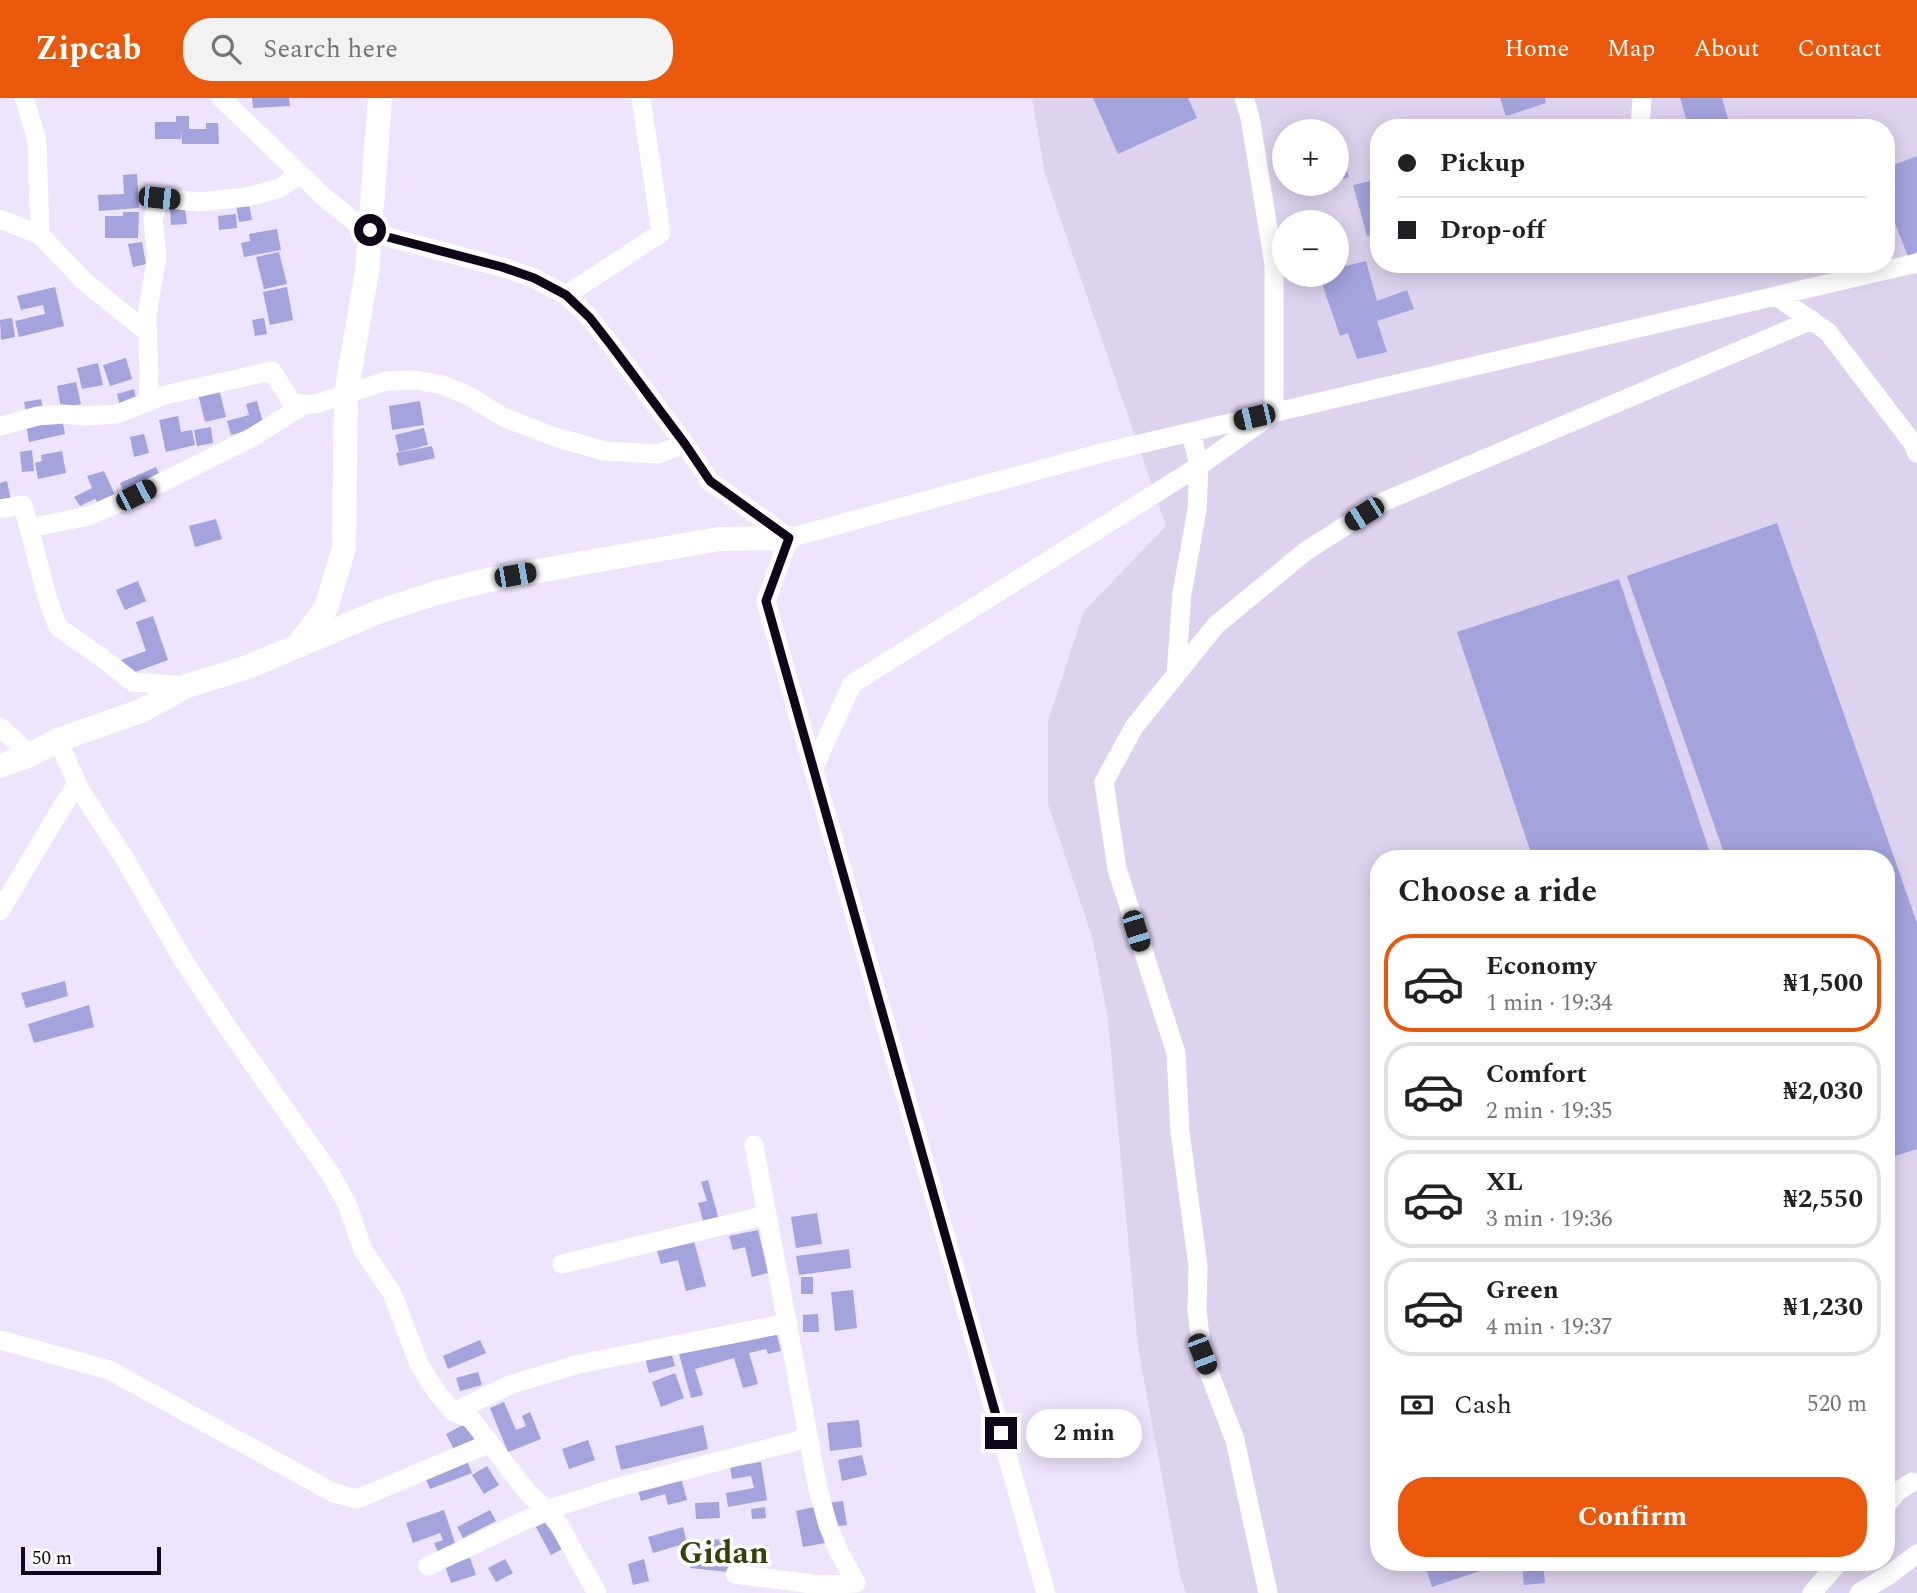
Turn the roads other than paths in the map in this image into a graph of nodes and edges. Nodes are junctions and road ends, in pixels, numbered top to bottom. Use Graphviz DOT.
graph roads {
  1 [pos="24,98"];
  2 [pos="380,98"];
  3 [pos="641,98"];
  4 [pos="1244,98"];
  5 [pos="1642,98"];
  6 [pos="225,100"];
  7 [pos="1641,119"];
  8 [pos="300,174"];
  9 [pos="0,219"];
  10 [pos="370,230"];
  11 [pos="40,235"];
  12 [pos="1917,263"];
  13 [pos="1895,268"];
  14 [pos="1874,273"];
  15 [pos="566,295"];
  16 [pos="1776,296"];
  17 [pos="1812,320"];
  18 [pos="148,333"];
  19 [pos="346,394"];
  20 [pos="148,402"];
  21 [pos="304,405"];
  22 [pos="1274,413"];
  23 [pos="0,426"];
  24 [pos="1191,432"];
  25 [pos="685,444"];
  26 [pos="1917,453"];
  27 [pos="1199,467"];
  28 [pos="0,509"];
  29 [pos="29,528"];
  30 [pos="789,538"];
  31 [pos="297,647"];
  32 [pos="1176,675"];
  33 [pos="187,686"];
  34 [pos="0,727"];
  35 [pos="58,740"];
  36 [pos="30,755"];
  37 [pos="0,766"];
  38 [pos="813,769"];
  39 [pos="77,784"];
  40 [pos="0,911"];
  41 [pos="754,1145"];
  42 [pos="767,1214"];
  43 [pos="562,1264"];
  44 [pos="788,1323"];
  45 [pos="0,1340"];
  46 [pos="453,1412"];
  47 [pos="808,1437"];
  48 [pos="490,1443"];
  49 [pos="1915,1484"];
  50 [pos="1895,1494"];
  51 [pos="547,1510"];
  52 [pos="1917,1554"];
  53 [pos="428,1566"];
  54 [pos="1831,1571"];
  55 [pos="735,1574"];
  56 [pos="850,1588"];
  57 [pos="597,1593"];
  58 [pos="1046,1593"];
  59 [pos="1268,1593"];
  60 [pos="1812,1593"];
  61 [pos="1859,1593"];
  1 -- 11 [label="street"];
  2 -- 10 [label="street"];
  3 -- 15 [label="street"];
  4 -- 22 [label="street"];
  5 -- 7 [label="street"];
  6 -- 8 [label="street"];
  8 -- 10 [label="street"];
  8 -- 18 [label="street"];
  9 -- 11 [label="street"];
  10 -- 15 [label="street"];
  10 -- 19 [label="street"];
  11 -- 18 [label="street"];
  12 -- 13 [label="street"];
  14 -- 16 [label="street"];
  15 -- 25 [label="street"];
  16 -- 17 [label="street"];
  16 -- 22 [label="street"];
  17 -- 26 [label="street"];
  17 -- 32 [label="street"];
  18 -- 20 [label="street"];
  19 -- 21 [label="street"];
  19 -- 25 [label="street"];
  19 -- 31 [label="street"];
  20 -- 21 [label="street"];
  20 -- 23 [label="street"];
  21 -- 29 [label="street"];
  22 -- 24 [label="street"];
  22 -- 27 [label="street"];
  24 -- 27 [label="street"];
  24 -- 30 [label="street"];
  25 -- 30 [label="street"];
  27 -- 32 [label="street"];
  27 -- 38 [label="street"];
  28 -- 29 [label="street"];
  29 -- 33 [label="street"];
  30 -- 31 [label="street"];
  30 -- 38 [label="street"];
  31 -- 33 [label="street"];
  32 -- 59 [label="street"];
  33 -- 35 [label="street"];
  34 -- 36 [label="street"];
  35 -- 36 [label="street"];
  35 -- 39 [label="street"];
  36 -- 37 [label="street"];
  38 -- 58 [label="street"];
  39 -- 40 [label="street"];
  39 -- 46 [label="street"];
  41 -- 42 [label="street"];
  42 -- 43 [label="street"];
  42 -- 44 [label="street"];
  44 -- 46 [label="street"];
  44 -- 47 [label="street"];
  45 -- 48 [label="street"];
  46 -- 48 [label="street"];
  47 -- 51 [label="street"];
  47 -- 56 [label="street"];
  48 -- 51 [label="street"];
  49 -- 50 [label="street"];
  51 -- 53 [label="street"];
  51 -- 57 [label="street"];
  52 -- 61 [label="street"];
  54 -- 60 [label="street"];
  55 -- 56 [label="street"];
}
